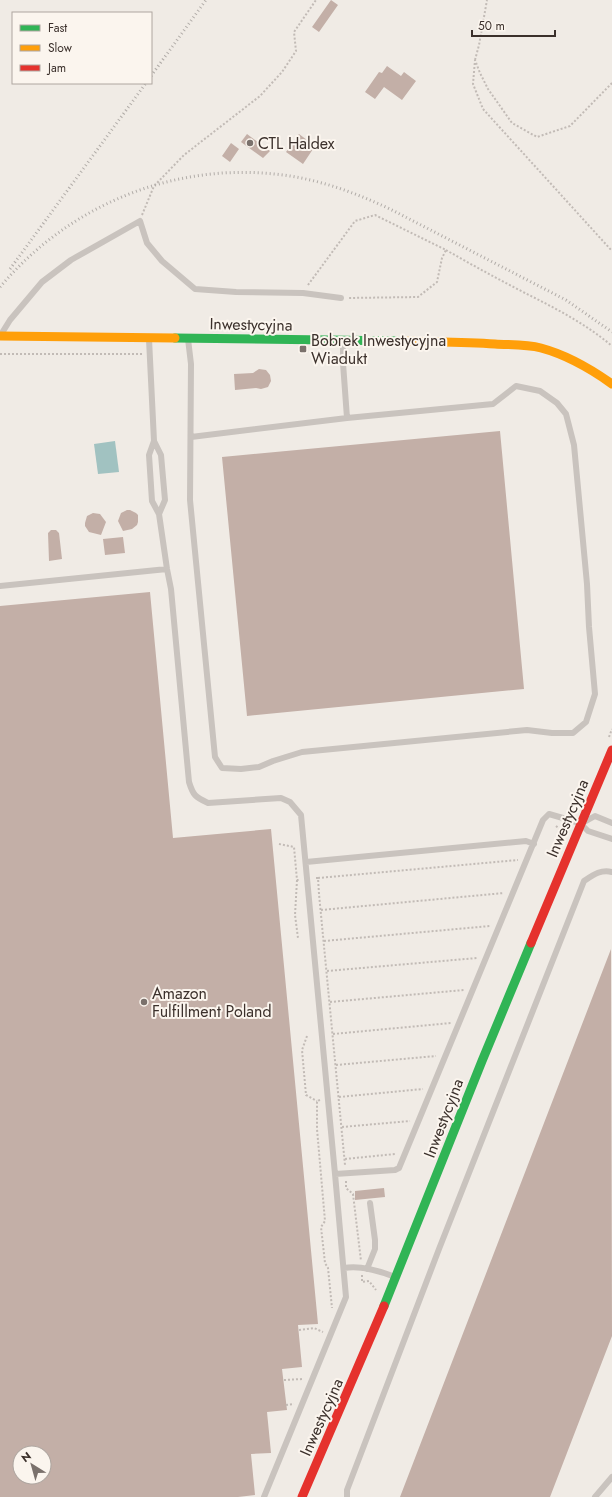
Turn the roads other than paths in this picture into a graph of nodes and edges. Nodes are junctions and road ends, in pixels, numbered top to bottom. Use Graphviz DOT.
graph roads {
  1 [pos="341,298"];
  2 [pos="0,336"];
  3 [pos="149,337"];
  4 [pos="188,338"];
  5 [pos="343,340"];
  6 [pos="612,384"];
  7 [pos="347,418"];
  8 [pos="191,438"];
  9 [pos="154,441"];
  10 [pos="159,514"];
  11 [pos="167,569"];
  12 [pos="0,586"];
  13 [pos="612,750"];
  14 [pos="580,823"];
  15 [pos="612,823"];
  16 [pos="612,839"];
  17 [pos="534,844"];
  18 [pos="306,862"];
  19 [pos="612,872"];
  20 [pos="336,1174"];
  21 [pos="370,1203"];
  22 [pos="344,1268"];
  23 [pos="367,1269"];
  24 [pos="396,1278"];
  25 [pos="612,1477"];
  26 [pos="264,1497"];
  27 [pos="302,1497"];
  28 [pos="347,1497"];
  29 [pos="595,1497"];
  1 -- 2 [label="lane"];
  2 -- 3 [label="street, Inwestycyjna"];
  3 -- 4 [label="street, Inwestycyjna"];
  3 -- 9 [label="lane"];
  4 -- 5 [label="street, Inwestycyjna"];
  4 -- 8 [label="lane"];
  5 -- 6 [label="street, Inwestycyjna"];
  5 -- 7 [label="lane"];
  7 -- 8 [label="lane"];
  7 -- 8 [label="lane"];
  9 -- 10 [label="lane"];
  9 -- 10 [label="lane"];
  10 -- 11 [label="lane"];
  11 -- 12 [label="lane"];
  11 -- 18 [label="lane"];
  13 -- 14 [label="street, Inwestycyjna"];
  14 -- 15 [label="lane"];
  14 -- 16 [label="lane"];
  14 -- 17 [label="lane"];
  14 -- 24 [label="street, Inwestycyjna"];
  17 -- 18 [label="lane"];
  17 -- 20 [label="lane"];
  18 -- 20 [label="lane"];
  19 -- 28 [label="lane"];
  20 -- 22 [label="lane"];
  21 -- 23 [label="lane"];
  22 -- 23 [label="lane"];
  22 -- 26 [label="lane"];
  23 -- 24 [label="lane"];
  24 -- 27 [label="street, Inwestycyjna"];
  25 -- 29 [label="lane"];
}
